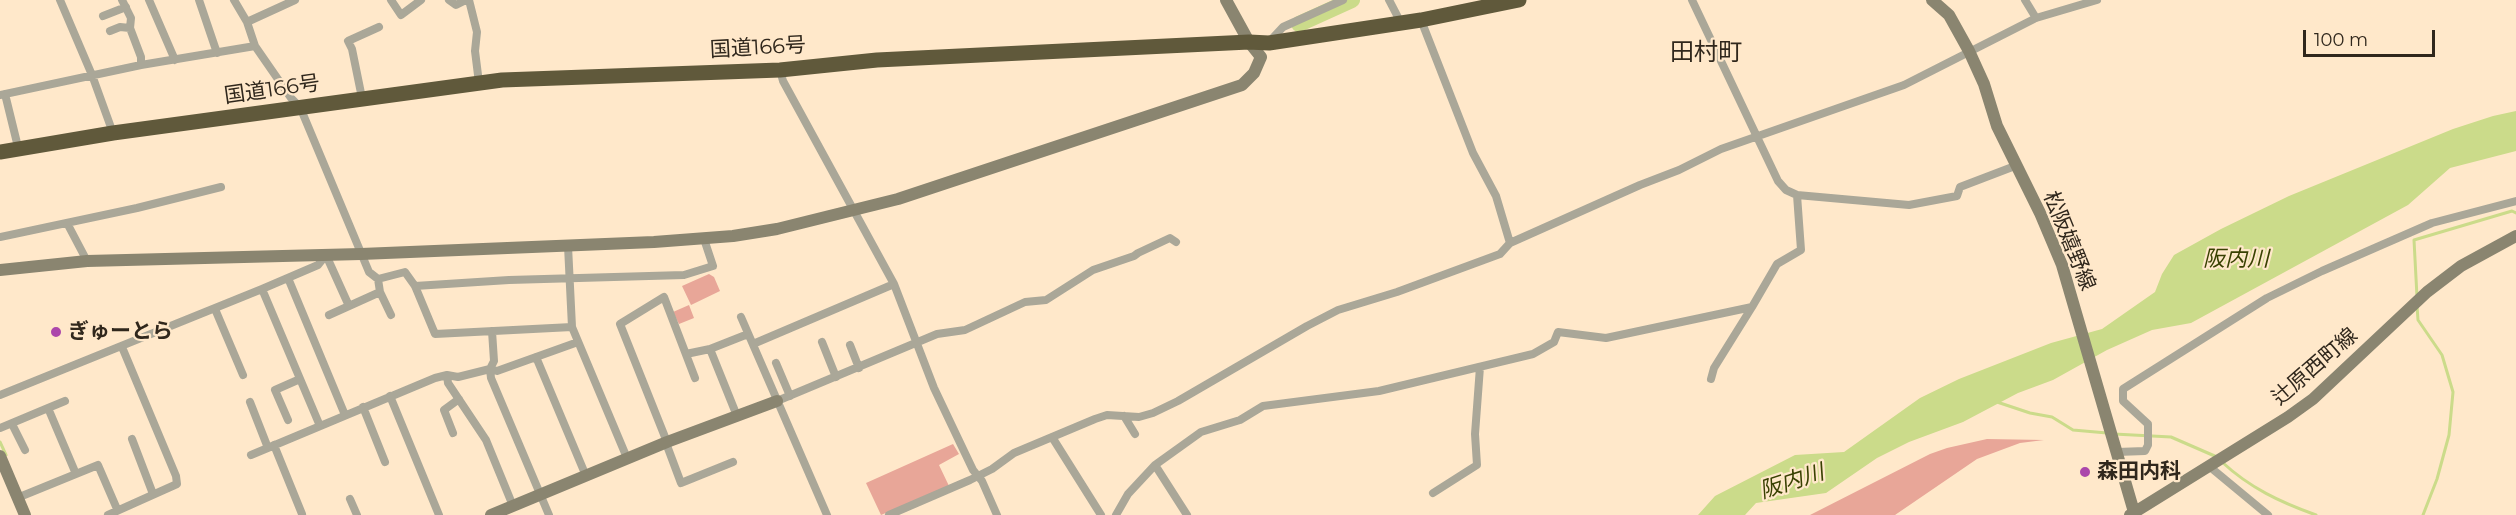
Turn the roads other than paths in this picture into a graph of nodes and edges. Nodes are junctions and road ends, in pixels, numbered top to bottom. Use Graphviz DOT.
graph roads {
  1 [pos="60,0"];
  2 [pos="149,0"];
  3 [pos="199,0"];
  4 [pos="234,0"];
  5 [pos="295,0"];
  6 [pos="390,0"];
  7 [pos="421,0"];
  8 [pos="449,0"];
  9 [pos="468,0"];
  10 [pos="1226,0"];
  11 [pos="1343,0"];
  12 [pos="1389,0"];
  13 [pos="1519,0"];
  14 [pos="1692,0"];
  15 [pos="1932,0"];
  16 [pos="2025,0"];
  17 [pos="2097,0"];
  18 [pos="124,4"];
  19 [pos="103,16"];
  20 [pos="2036,18"];
  21 [pos="1421,20"];
  22 [pos="247,22"];
  23 [pos="1401,23"];
  24 [pos="379,27"];
  25 [pos="130,28"];
  26 [pos="110,31"];
  27 [pos="1249,42"];
  28 [pos="1269,43"];
  29 [pos="255,46"];
  30 [pos="1969,51"];
  31 [pos="217,53"];
  32 [pos="176,60"];
  33 [pos="141,65"];
  34 [pos="780,70"];
  35 [pos="92,75"];
  36 [pos="479,83"];
  37 [pos="2,95"];
  38 [pos="362,98"];
  39 [pos="300,107"];
  40 [pos="113,133"];
  41 [pos="1757,137"];
  42 [pos="18,147"];
  43 [pos="0,152"];
  44 [pos="2015,166"];
  45 [pos="221,187"];
  46 [pos="1797,195"];
  47 [pos="2516,201"];
  48 [pos="854,211"];
  49 [pos="67,223"];
  50 [pos="2516,236"];
  51 [pos="0,237"];
  52 [pos="704,239"];
  53 [pos="1176,242"];
  54 [pos="1510,243"];
  55 [pos="568,246"];
  56 [pos="362,254"];
  57 [pos="326,255"];
  58 [pos="87,261"];
  59 [pos="0,270"];
  60 [pos="288,278"];
  61 [pos="378,279"];
  62 [pos="569,279"];
  63 [pos="894,284"];
  64 [pos="415,286"];
  65 [pos="262,290"];
  66 [pos="380,292"];
  67 [pos="349,306"];
  68 [pos="1752,307"];
  69 [pos="215,309"];
  70 [pos="329,315"];
  71 [pos="391,315"];
  72 [pos="741,317"];
  73 [pos="572,327"];
  74 [pos="492,331"];
  75 [pos="748,334"];
  76 [pos="578,342"];
  77 [pos="822,342"];
  78 [pos="753,344"];
  79 [pos="915,344"];
  80 [pos="850,345"];
  81 [pos="122,347"];
  82 [pos="710,349"];
  83 [pos="686,354"];
  84 [pos="536,357"];
  85 [pos="776,363"];
  86 [pos="1480,367"];
  87 [pos="859,368"];
  88 [pos="490,369"];
  89 [pos="243,375"];
  90 [pos="447,375"];
  91 [pos="836,377"];
  92 [pos="695,378"];
  93 [pos="300,379"];
  94 [pos="1711,379"];
  95 [pos="0,395"];
  96 [pos="390,396"];
  97 [pos="790,396"];
  98 [pos="459,399"];
  99 [pos="65,401"];
  100 [pos="777,401"];
  101 [pos="250,402"];
  102 [pos="363,407"];
  103 [pos="48,408"];
  104 [pos="345,415"];
  105 [pos="737,416"];
  106 [pos="1124,416"];
  107 [pos="288,420"];
  108 [pos="12,424"];
  109 [pos="320,426"];
  110 [pos="0,429"];
  111 [pos="453,434"];
  112 [pos="1135,434"];
  113 [pos="1052,437"];
  114 [pos="132,439"];
  115 [pos="666,442"];
  116 [pos="271,446"];
  117 [pos="25,450"];
  118 [pos="2117,452"];
  119 [pos="251,455"];
  120 [pos="0,456"];
  121 [pos="627,458"];
  122 [pos="386,462"];
  123 [pos="733,462"];
  124 [pos="1155,465"];
  125 [pos="2210,467"];
  126 [pos="76,474"];
  127 [pos="978,475"];
  128 [pos="586,476"];
  129 [pos="1433,493"];
  130 [pos="153,494"];
  131 [pos="540,495"];
  132 [pos="21,497"];
  133 [pos="350,499"];
  134 [pos="513,506"];
  135 [pos="112,513"];
  136 [pos="302,514"];
  137 [pos="2133,514"];
  138 [pos="25,515"];
  139 [pos="357,515"];
  140 [pos="439,515"];
  141 [pos="492,515"];
  142 [pos="549,515"];
  143 [pos="827,515"];
  144 [pos="889,515"];
  145 [pos="997,515"];
  146 [pos="1101,515"];
  147 [pos="1116,515"];
  148 [pos="1187,515"];
  149 [pos="2268,515"];
  1 -- 35 [label="street"];
  2 -- 32 [label="street"];
  3 -- 31 [label="street"];
  4 -- 22 [label="street"];
  5 -- 22 [label="street"];
  6 -- 7 [label="street"];
  8 -- 9 [label="street"];
  9 -- 36 [label="street"];
  10 -- 27 [label="street"];
  11 -- 28 [label="street"];
  12 -- 23 [label="street"];
  13 -- 21 [label="highway, 国道166号"];
  14 -- 41 [label="street"];
  15 -- 30 [label="street, 松阪嬉野線"];
  16 -- 20 [label="street"];
  17 -- 20 [label="street"];
  18 -- 19 [label="street"];
  18 -- 25 [label="street"];
  20 -- 30 [label="street"];
  21 -- 23 [label="highway, 国道166号"];
  21 -- 54 [label="street"];
  22 -- 29 [label="street"];
  23 -- 28 [label="highway, 国道166号"];
  24 -- 38 [label="street"];
  25 -- 26 [label="street"];
  25 -- 33 [label="street"];
  27 -- 28 [label="highway, 国道166号"];
  27 -- 34 [label="highway, 国道166号"];
  27 -- 48 [label="street"];
  29 -- 31 [label="street"];
  29 -- 39 [label="street"];
  30 -- 41 [label="street"];
  30 -- 44 [label="street, 松阪嬉野線"];
  31 -- 32 [label="street"];
  32 -- 33 [label="street"];
  33 -- 35 [label="street"];
  34 -- 36 [label="highway, 国道166号"];
  34 -- 48 [label="street"];
  35 -- 37 [label="street"];
  35 -- 40 [label="street"];
  36 -- 38 [label="highway, 国道166号"];
  37 -- 42 [label="street"];
  38 -- 39 [label="highway, 国道166号"];
  39 -- 40 [label="highway, 国道166号"];
  39 -- 56 [label="street"];
  40 -- 42 [label="highway, 国道166号"];
  41 -- 46 [label="street"];
  41 -- 54 [label="street"];
  42 -- 43 [label="highway, 国道166号"];
  44 -- 46 [label="street"];
  44 -- 118 [label="street, 松阪嬉野線"];
  45 -- 49 [label="street"];
  46 -- 68 [label="street"];
  47 -- 118 [label="street"];
  48 -- 52 [label="street"];
  48 -- 63 [label="street"];
  49 -- 51 [label="street"];
  49 -- 58 [label="street"];
  50 -- 125 [label="street, 辻原西町線"];
  52 -- 55 [label="street"];
  52 -- 62 [label="street"];
  53 -- 79 [label="street"];
  54 -- 106 [label="street"];
  55 -- 56 [label="street"];
  55 -- 62 [label="street"];
  56 -- 57 [label="street"];
  56 -- 61 [label="street"];
  57 -- 58 [label="street"];
  57 -- 60 [label="street"];
  57 -- 67 [label="street"];
  58 -- 59 [label="street"];
  60 -- 65 [label="street"];
  60 -- 104 [label="street"];
  61 -- 64 [label="street"];
  61 -- 66 [label="street"];
  62 -- 64 [label="street"];
  62 -- 73 [label="street"];
  63 -- 78 [label="street"];
  63 -- 79 [label="street"];
  64 -- 74 [label="street"];
  65 -- 69 [label="street"];
  65 -- 93 [label="street"];
  66 -- 67 [label="street"];
  66 -- 71 [label="street"];
  67 -- 70 [label="street"];
  68 -- 86 [label="street"];
  68 -- 94 [label="street"];
  69 -- 81 [label="street"];
  69 -- 89 [label="street"];
  72 -- 75 [label="street"];
  73 -- 74 [label="street"];
  73 -- 76 [label="street"];
  74 -- 88 [label="street"];
  75 -- 78 [label="street"];
  75 -- 82 [label="street"];
  76 -- 84 [label="street"];
  76 -- 121 [label="street"];
  77 -- 91 [label="street"];
  78 -- 100 [label="street"];
  79 -- 87 [label="street"];
  79 -- 127 [label="street"];
  80 -- 87 [label="street"];
  81 -- 95 [label="street"];
  81 -- 130 [label="street"];
  82 -- 83 [label="street"];
  82 -- 105 [label="street"];
  83 -- 92 [label="street"];
  83 -- 115 [label="street"];
  84 -- 88 [label="street"];
  84 -- 128 [label="street"];
  85 -- 97 [label="street"];
  86 -- 124 [label="street"];
  86 -- 129 [label="street"];
  87 -- 91 [label="street"];
  88 -- 90 [label="street"];
  88 -- 131 [label="street"];
  90 -- 96 [label="street"];
  90 -- 98 [label="street"];
  91 -- 97 [label="street"];
  93 -- 107 [label="street"];
  93 -- 109 [label="street"];
  96 -- 102 [label="street"];
  96 -- 140 [label="street"];
  97 -- 100 [label="street"];
  98 -- 111 [label="street"];
  98 -- 134 [label="street"];
  99 -- 103 [label="street"];
  100 -- 105 [label="street"];
  100 -- 143 [label="street"];
  101 -- 116 [label="street"];
  102 -- 104 [label="street"];
  102 -- 122 [label="street"];
  103 -- 108 [label="street"];
  103 -- 126 [label="street"];
  104 -- 109 [label="street"];
  105 -- 115 [label="street"];
  106 -- 112 [label="street"];
  106 -- 113 [label="street"];
  108 -- 110 [label="street"];
  108 -- 117 [label="street"];
  109 -- 116 [label="street"];
  113 -- 127 [label="street"];
  113 -- 146 [label="street"];
  114 -- 130 [label="street"];
  115 -- 121 [label="street"];
  115 -- 123 [label="street"];
  116 -- 119 [label="street"];
  116 -- 136 [label="street"];
  118 -- 137 [label="street, 松阪嬉野線"];
  120 -- 132 [label="street"];
  121 -- 128 [label="street"];
  124 -- 147 [label="street"];
  124 -- 148 [label="street"];
  125 -- 137 [label="street, 辻原西町線"];
  125 -- 149 [label="street"];
  126 -- 132 [label="street"];
  126 -- 135 [label="street"];
  127 -- 144 [label="street"];
  127 -- 145 [label="street"];
  128 -- 131 [label="street"];
  130 -- 135 [label="street"];
  131 -- 134 [label="street"];
  131 -- 142 [label="street"];
  132 -- 138 [label="street"];
  133 -- 139 [label="street"];
  134 -- 141 [label="street"];
}
